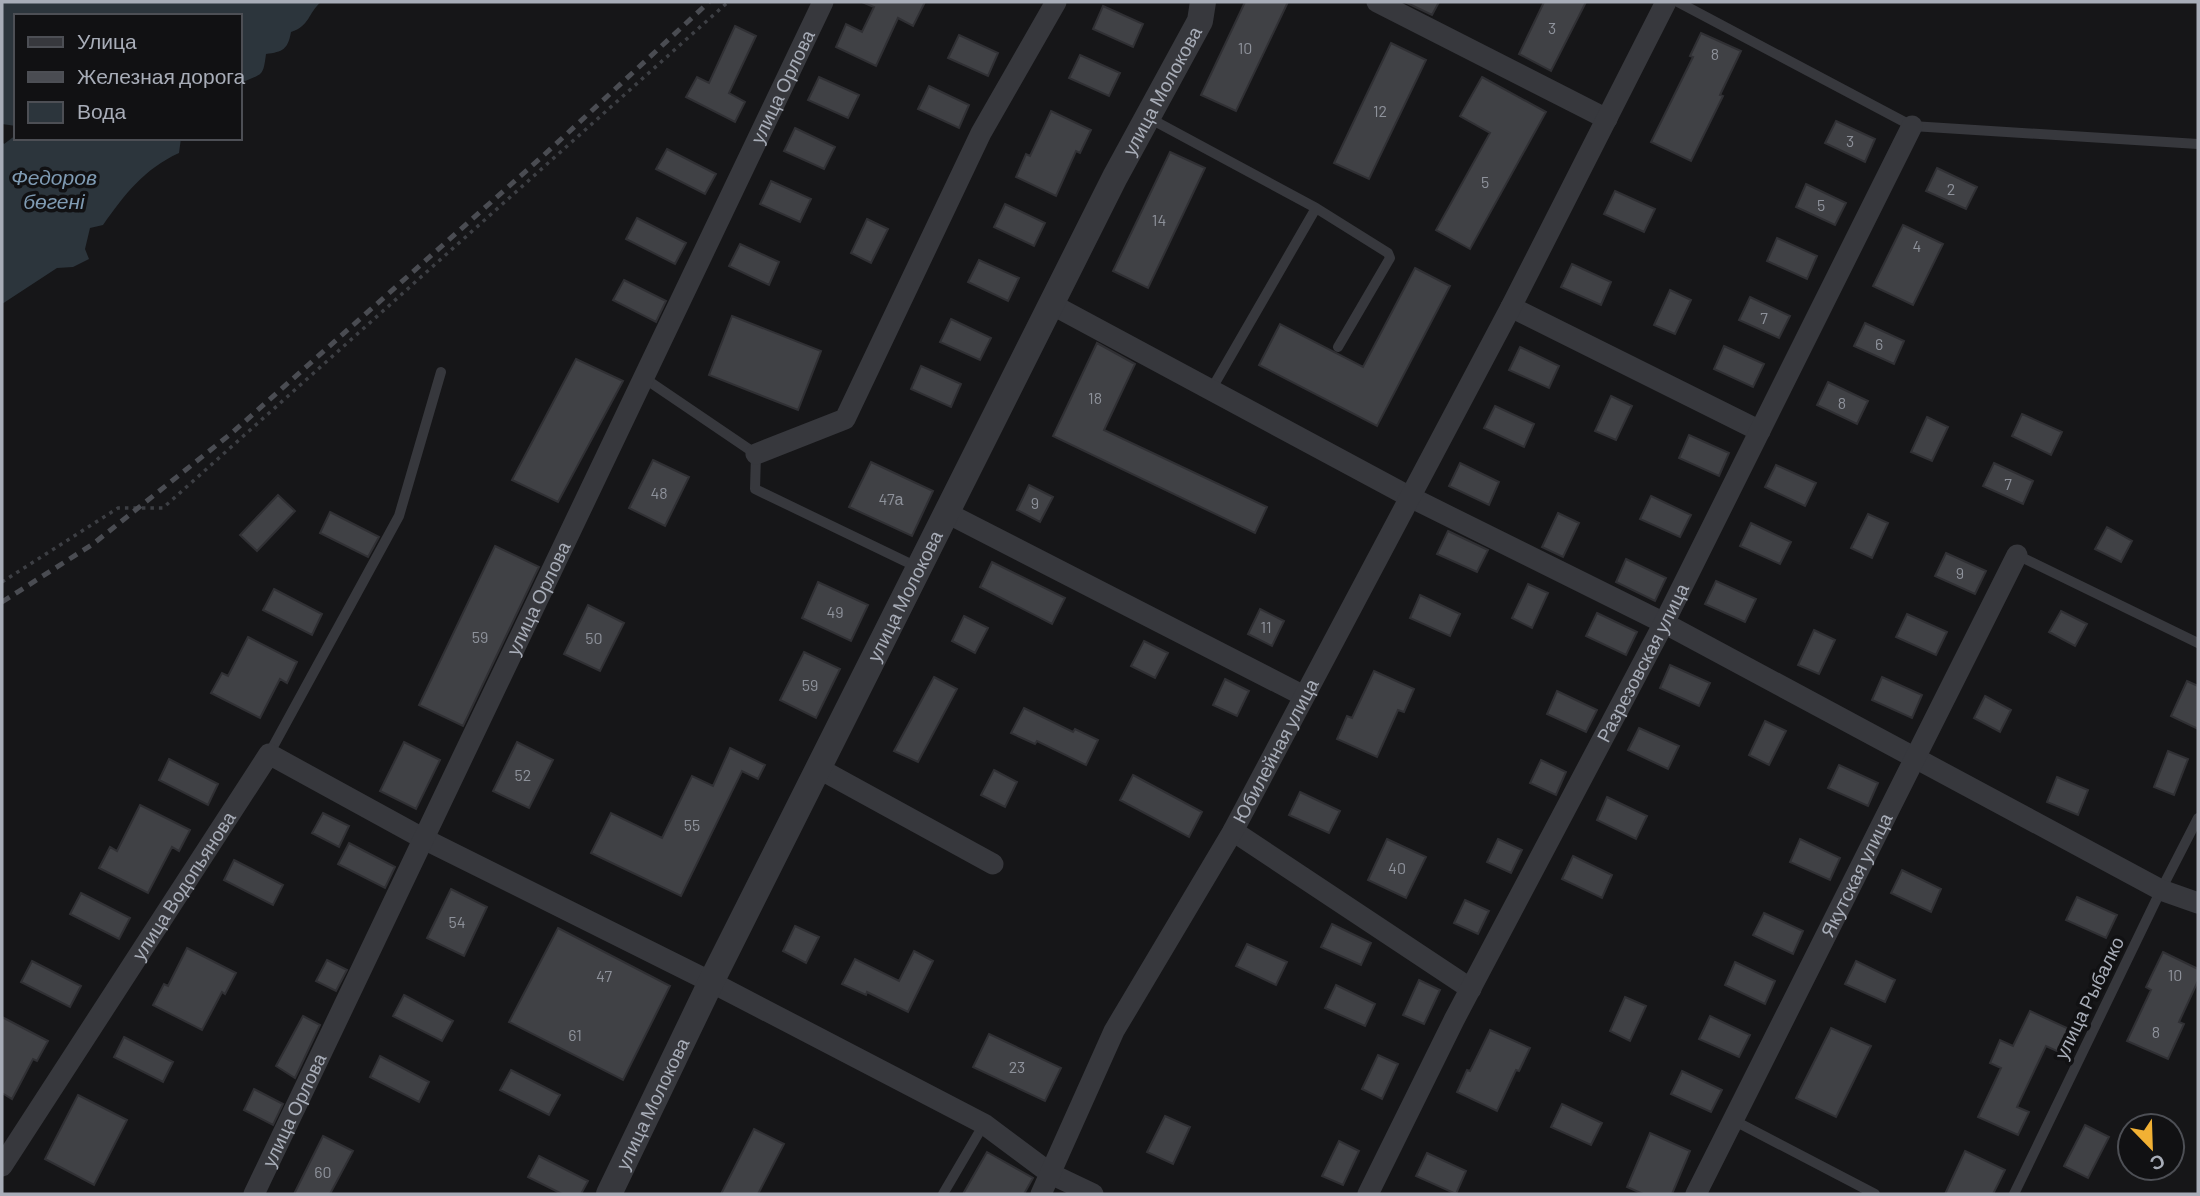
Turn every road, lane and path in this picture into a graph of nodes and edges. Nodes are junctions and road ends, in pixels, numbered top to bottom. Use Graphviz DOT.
graph roads {
  1 [pos="728,2"];
  2 [pos="823,2"];
  3 [pos="1056,2"];
  4 [pos="1377,2"];
  5 [pos="1666,2"];
  6 [pos="1678,2"];
  7 [pos="1204,8"];
  8 [pos="1146,117"];
  9 [pos="1607,119"];
  10 [pos="1912,126"];
  11 [pos="2198,144"];
  12 [pos="1316,208"];
  13 [pos="1052,305"];
  14 [pos="1511,307"];
  15 [pos="1338,347"];
  16 [pos="441,372"];
  17 [pos="644,378"];
  18 [pos="1211,390"];
  19 [pos="1760,431"];
  20 [pos="756,454"];
  21 [pos="1410,498"];
  22 [pos="947,513"];
  23 [pos="2017,555"];
  24 [pos="919,568"];
  25 [pos="2,582"];
  26 [pos="1664,623"];
  27 [pos="2198,643"];
  28 [pos="1304,696"];
  29 [pos="269,754"];
  30 [pos="1913,759"];
  31 [pos="818,768"];
  32 [pos="2198,818"];
  33 [pos="1233,831"];
  34 [pos="425,839"];
  35 [pos="993,864"];
  36 [pos="2161,890"];
  37 [pos="2198,903"];
  38 [pos="711,982"];
  39 [pos="1471,989"];
  40 [pos="1733,1120"];
  41 [pos="984,1124"];
  42 [pos="2,1166"];
  43 [pos="1051,1174"];
  44 [pos="254,1194"];
  45 [pos="609,1194"];
  46 [pos="943,1194"];
  47 [pos="1041,1194"];
  48 [pos="1093,1194"];
  49 [pos="1368,1194"];
  50 [pos="1696,1194"];
  51 [pos="1875,1194"];
  52 [pos="2014,1194"];
  1 -- 25 [label="path"];
  2 -- 17 [label="street, улица Орлова"];
  3 -- 20 [label="street"];
  4 -- 9 [label="street"];
  5 -- 9 [label="street, Юбилейная улица"];
  6 -- 10 [label="lane"];
  7 -- 8 [label="street, улица Молокова"];
  8 -- 12 [label="lane"];
  8 -- 13 [label="street, улица Молокова"];
  9 -- 14 [label="street, Юбилейная улица"];
  10 -- 11 [label="lane"];
  10 -- 19 [label="street, Разрезовская улица"];
  12 -- 15 [label="lane"];
  12 -- 18 [label="lane"];
  13 -- 18 [label="street"];
  13 -- 22 [label="street, улица Молокова"];
  14 -- 19 [label="street"];
  14 -- 21 [label="street, Юбилейная улица"];
  16 -- 29 [label="lane"];
  17 -- 20 [label="lane"];
  17 -- 34 [label="street, улица Орлова"];
  18 -- 21 [label="street"];
  19 -- 26 [label="street, Разрезовская улица"];
  20 -- 24 [label="lane"];
  21 -- 26 [label="street"];
  21 -- 28 [label="street, Юбилейная улица"];
  22 -- 24 [label="street, улица Молокова"];
  22 -- 28 [label="street"];
  23 -- 27 [label="lane"];
  23 -- 30 [label="street, Якутская улица"];
  24 -- 31 [label="street, улица Молокова"];
  26 -- 30 [label="street"];
  26 -- 39 [label="street, Разрезовская улица"];
  28 -- 33 [label="street, Юбилейная улица"];
  29 -- 34 [label="street"];
  29 -- 42 [label="street, улица Водопьянова"];
  30 -- 36 [label="street"];
  30 -- 40 [label="street, Якутская улица"];
  31 -- 35 [label="street"];
  31 -- 38 [label="street, улица Молокова"];
  32 -- 36 [label="lane, улица Рыбалко"];
  33 -- 39 [label="street"];
  33 -- 43 [label="street, Юбилейная улица"];
  34 -- 38 [label="street"];
  34 -- 44 [label="street, улица Орлова"];
  36 -- 37 [label="street"];
  36 -- 52 [label="lane, улица Рыбалко"];
  38 -- 41 [label="street"];
  38 -- 45 [label="street, улица Молокова"];
  39 -- 49 [label="street, Разрезовская улица"];
  40 -- 50 [label="street, Якутская улица"];
  40 -- 51 [label="lane"];
  41 -- 43 [label="street"];
  41 -- 46 [label="lane"];
  43 -- 47 [label="street, Юбилейная улица"];
  43 -- 48 [label="street"];
}
